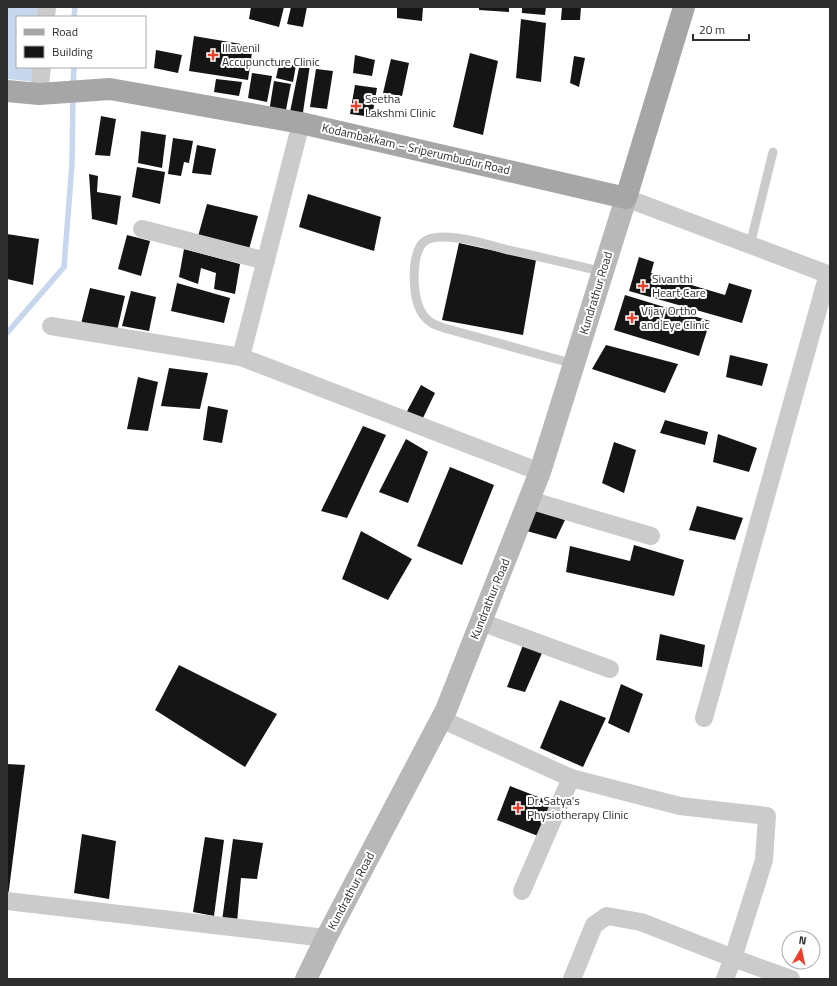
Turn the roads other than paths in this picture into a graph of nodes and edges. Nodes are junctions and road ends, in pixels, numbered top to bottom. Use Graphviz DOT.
graph roads {
  1 [pos="684,7"];
  2 [pos="42,68"];
  3 [pos="7,91"];
  4 [pos="40,94"];
  5 [pos="301,123"];
  6 [pos="773,152"];
  7 [pos="626,198"];
  8 [pos="142,229"];
  9 [pos="750,245"];
  10 [pos="266,261"];
  11 [pos="603,272"];
  12 [pos="829,274"];
  13 [pos="51,326"];
  14 [pos="242,357"];
  15 [pos="574,364"];
  16 [pos="540,472"];
  17 [pos="529,500"];
  18 [pos="651,536"];
  19 [pos="481,622"];
  20 [pos="610,669"];
  21 [pos="704,718"];
  22 [pos="441,719"];
  23 [pos="571,778"];
  24 [pos="522,891"];
  25 [pos="7,901"];
  26 [pos="326,938"];
  27 [pos="733,958"];
  28 [pos="306,979"];
  29 [pos="572,979"];
  30 [pos="725,979"];
  31 [pos="791,979"];
  1 -- 7 [label="main road"];
  2 -- 4 [label="street"];
  3 -- 4 [label="main road, Kodambakkam – Sriperumbudur Road"];
  4 -- 5 [label="main road, Kodambakkam – Sriperumbudur Road"];
  5 -- 7 [label="main road, Kodambakkam – Sriperumbudur Road"];
  5 -- 10 [label="street"];
  6 -- 9 [label="lane"];
  7 -- 9 [label="street"];
  7 -- 11 [label="street, Kundrathur Road"];
  8 -- 10 [label="street"];
  9 -- 12 [label="street"];
  10 -- 14 [label="street"];
  11 -- 15 [label="street, Kundrathur Road"];
  11 -- 15 [label="lane"];
  12 -- 21 [label="street"];
  13 -- 14 [label="street"];
  14 -- 16 [label="street"];
  15 -- 16 [label="street, Kundrathur Road"];
  16 -- 17 [label="street, Kundrathur Road"];
  17 -- 18 [label="street"];
  17 -- 19 [label="street, Kundrathur Road"];
  19 -- 20 [label="street"];
  19 -- 22 [label="street, Kundrathur Road"];
  22 -- 23 [label="street"];
  22 -- 26 [label="street, Kundrathur Road"];
  23 -- 24 [label="street"];
  23 -- 27 [label="street"];
  25 -- 26 [label="street"];
  26 -- 28 [label="street, Kundrathur Road"];
  27 -- 29 [label="street"];
  27 -- 30 [label="street"];
  27 -- 31 [label="street"];
}
